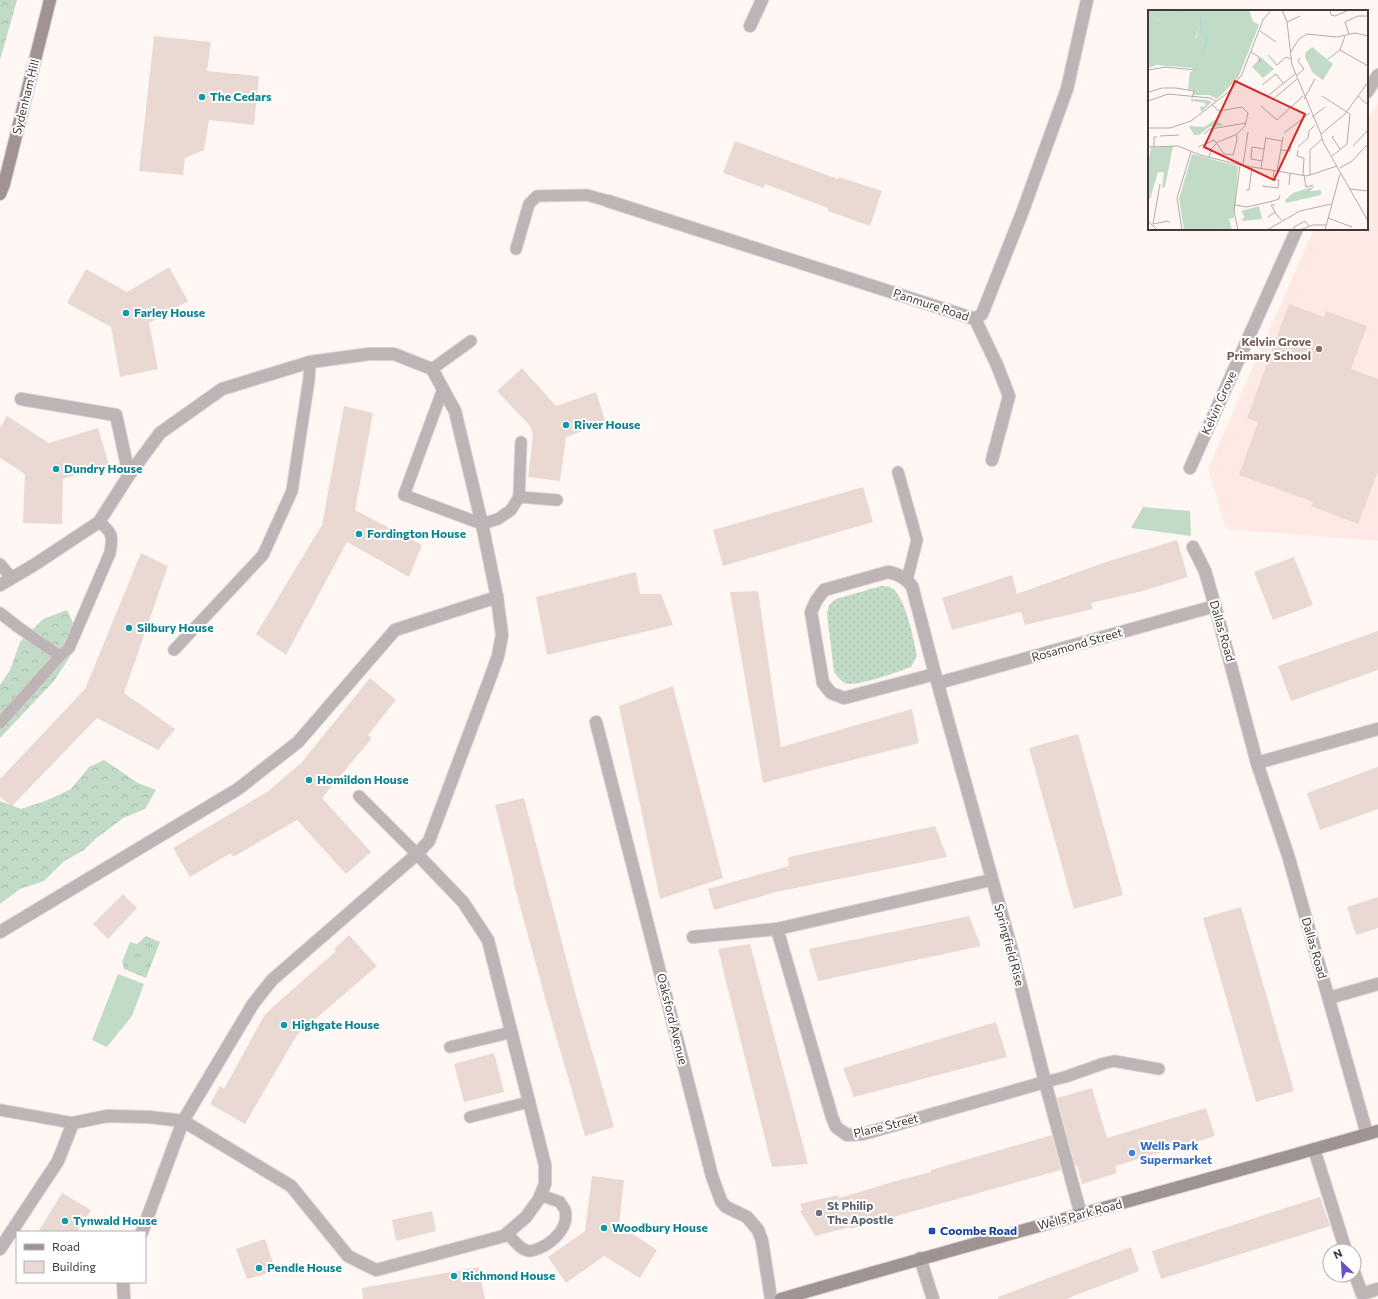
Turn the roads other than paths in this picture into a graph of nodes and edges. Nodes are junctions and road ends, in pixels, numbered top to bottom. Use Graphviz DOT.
graph roads {
  1 [pos="50,0"];
  2 [pos="762,0"];
  3 [pos="1087,0"];
  4 [pos="750,26"];
  5 [pos="1378,75"];
  6 [pos="1368,90"];
  7 [pos="0,194"];
  8 [pos="608,201"];
  9 [pos="1297,230"];
  10 [pos="516,248"];
  11 [pos="975,319"];
  12 [pos="471,341"];
  13 [pos="310,362"];
  14 [pos="432,369"];
  15 [pos="443,389"];
  16 [pos="21,399"];
  17 [pos="521,442"];
  18 [pos="992,460"];
  19 [pos="1190,468"];
  20 [pos="898,472"];
  21 [pos="129,475"];
  22 [pos="519,497"];
  23 [pos="557,500"];
  24 [pos="99,522"];
  25 [pos="482,524"];
  26 [pos="1193,547"];
  27 [pos="0,564"];
  28 [pos="12,578"];
  29 [pos="907,580"];
  30 [pos="0,585"];
  31 [pos="497,597"];
  32 [pos="1216,606"];
  33 [pos="0,613"];
  34 [pos="174,650"];
  35 [pos="60,656"];
  36 [pos="937,679"];
  37 [pos="596,722"];
  38 [pos="0,723"];
  39 [pos="1378,729"];
  40 [pos="1257,763"];
  41 [pos="360,796"];
  42 [pos="417,854"];
  43 [pos="991,880"];
  44 [pos="777,929"];
  45 [pos="0,932"];
  46 [pos="693,937"];
  47 [pos="1378,984"];
  48 [pos="1329,998"];
  49 [pos="512,1032"];
  50 [pos="450,1047"];
  51 [pos="1160,1069"];
  52 [pos="1045,1082"];
  53 [pos="529,1102"];
  54 [pos="0,1110"];
  55 [pos="470,1117"];
  56 [pos="183,1121"];
  57 [pos="73,1123"];
  58 [pos="1373,1132"];
  59 [pos="1314,1149"];
  60 [pos="540,1195"];
  61 [pos="1081,1215"];
  62 [pos="142,1231"];
  63 [pos="507,1233"];
  64 [pos="1343,1243"];
  65 [pos="0,1249"];
  66 [pos="920,1258"];
  67 [pos="123,1283"];
  68 [pos="1358,1283"];
  69 [pos="1378,1289"];
  70 [pos="124,1299"];
  71 [pos="771,1299"];
  72 [pos="781,1299"];
  73 [pos="933,1299"];
  1 -- 7 [label="street, Sydenham Hill"];
  2 -- 4 [label="street"];
  3 -- 11 [label="street, Panmure Road"];
  5 -- 6 [label="street"];
  8 -- 10 [label="lane"];
  8 -- 11 [label="street, Panmure Road"];
  9 -- 19 [label="street, Kelvin Grove"];
  11 -- 18 [label="street"];
  12 -- 14 [label="lane"];
  13 -- 14 [label="street"];
  13 -- 21 [label="street"];
  13 -- 34 [label="lane"];
  14 -- 15 [label="street"];
  15 -- 25 [label="street"];
  15 -- 25 [label="lane"];
  16 -- 21 [label="street"];
  17 -- 22 [label="lane"];
  20 -- 29 [label="lane"];
  21 -- 24 [label="street"];
  22 -- 23 [label="lane"];
  22 -- 25 [label="lane"];
  24 -- 28 [label="street"];
  24 -- 35 [label="lane"];
  25 -- 31 [label="street"];
  26 -- 32 [label="street, Dallas Road"];
  27 -- 28 [label="lane"];
  28 -- 30 [label="street"];
  29 -- 36 [label="street"];
  29 -- 36 [label="street, Rosamond Street"];
  31 -- 42 [label="street"];
  31 -- 45 [label="street"];
  32 -- 36 [label="street, Rosamond Street"];
  32 -- 40 [label="street, Dallas Road"];
  33 -- 35 [label="lane"];
  35 -- 38 [label="lane"];
  36 -- 43 [label="street, Springfield Rise"];
  37 -- 71 [label="street, Oaksford Avenue"];
  39 -- 40 [label="street"];
  40 -- 48 [label="street, Dallas Road"];
  41 -- 42 [label="lane"];
  42 -- 49 [label="street"];
  42 -- 56 [label="street"];
  43 -- 44 [label="street"];
  43 -- 52 [label="street, Springfield Rise"];
  44 -- 46 [label="street"];
  44 -- 52 [label="street, Plane Street"];
  47 -- 48 [label="street"];
  48 -- 58 [label="street, Dallas Road"];
  49 -- 50 [label="lane"];
  49 -- 53 [label="street"];
  51 -- 52 [label="lane"];
  52 -- 61 [label="street, Springfield Rise"];
  53 -- 55 [label="lane"];
  53 -- 60 [label="street"];
  54 -- 57 [label="lane"];
  56 -- 57 [label="street"];
  56 -- 62 [label="street"];
  56 -- 63 [label="street"];
  57 -- 65 [label="street"];
  58 -- 59 [label="street, Wells Park Road"];
  59 -- 61 [label="street, Wells Park Road"];
  59 -- 64 [label="street"];
  60 -- 63 [label="street"];
  60 -- 63 [label="lane"];
  61 -- 66 [label="street, Wells Park Road"];
  66 -- 72 [label="street, Wells Park Road"];
  66 -- 73 [label="street"];
  67 -- 70 [label="street"];
  68 -- 69 [label="street"];
}
